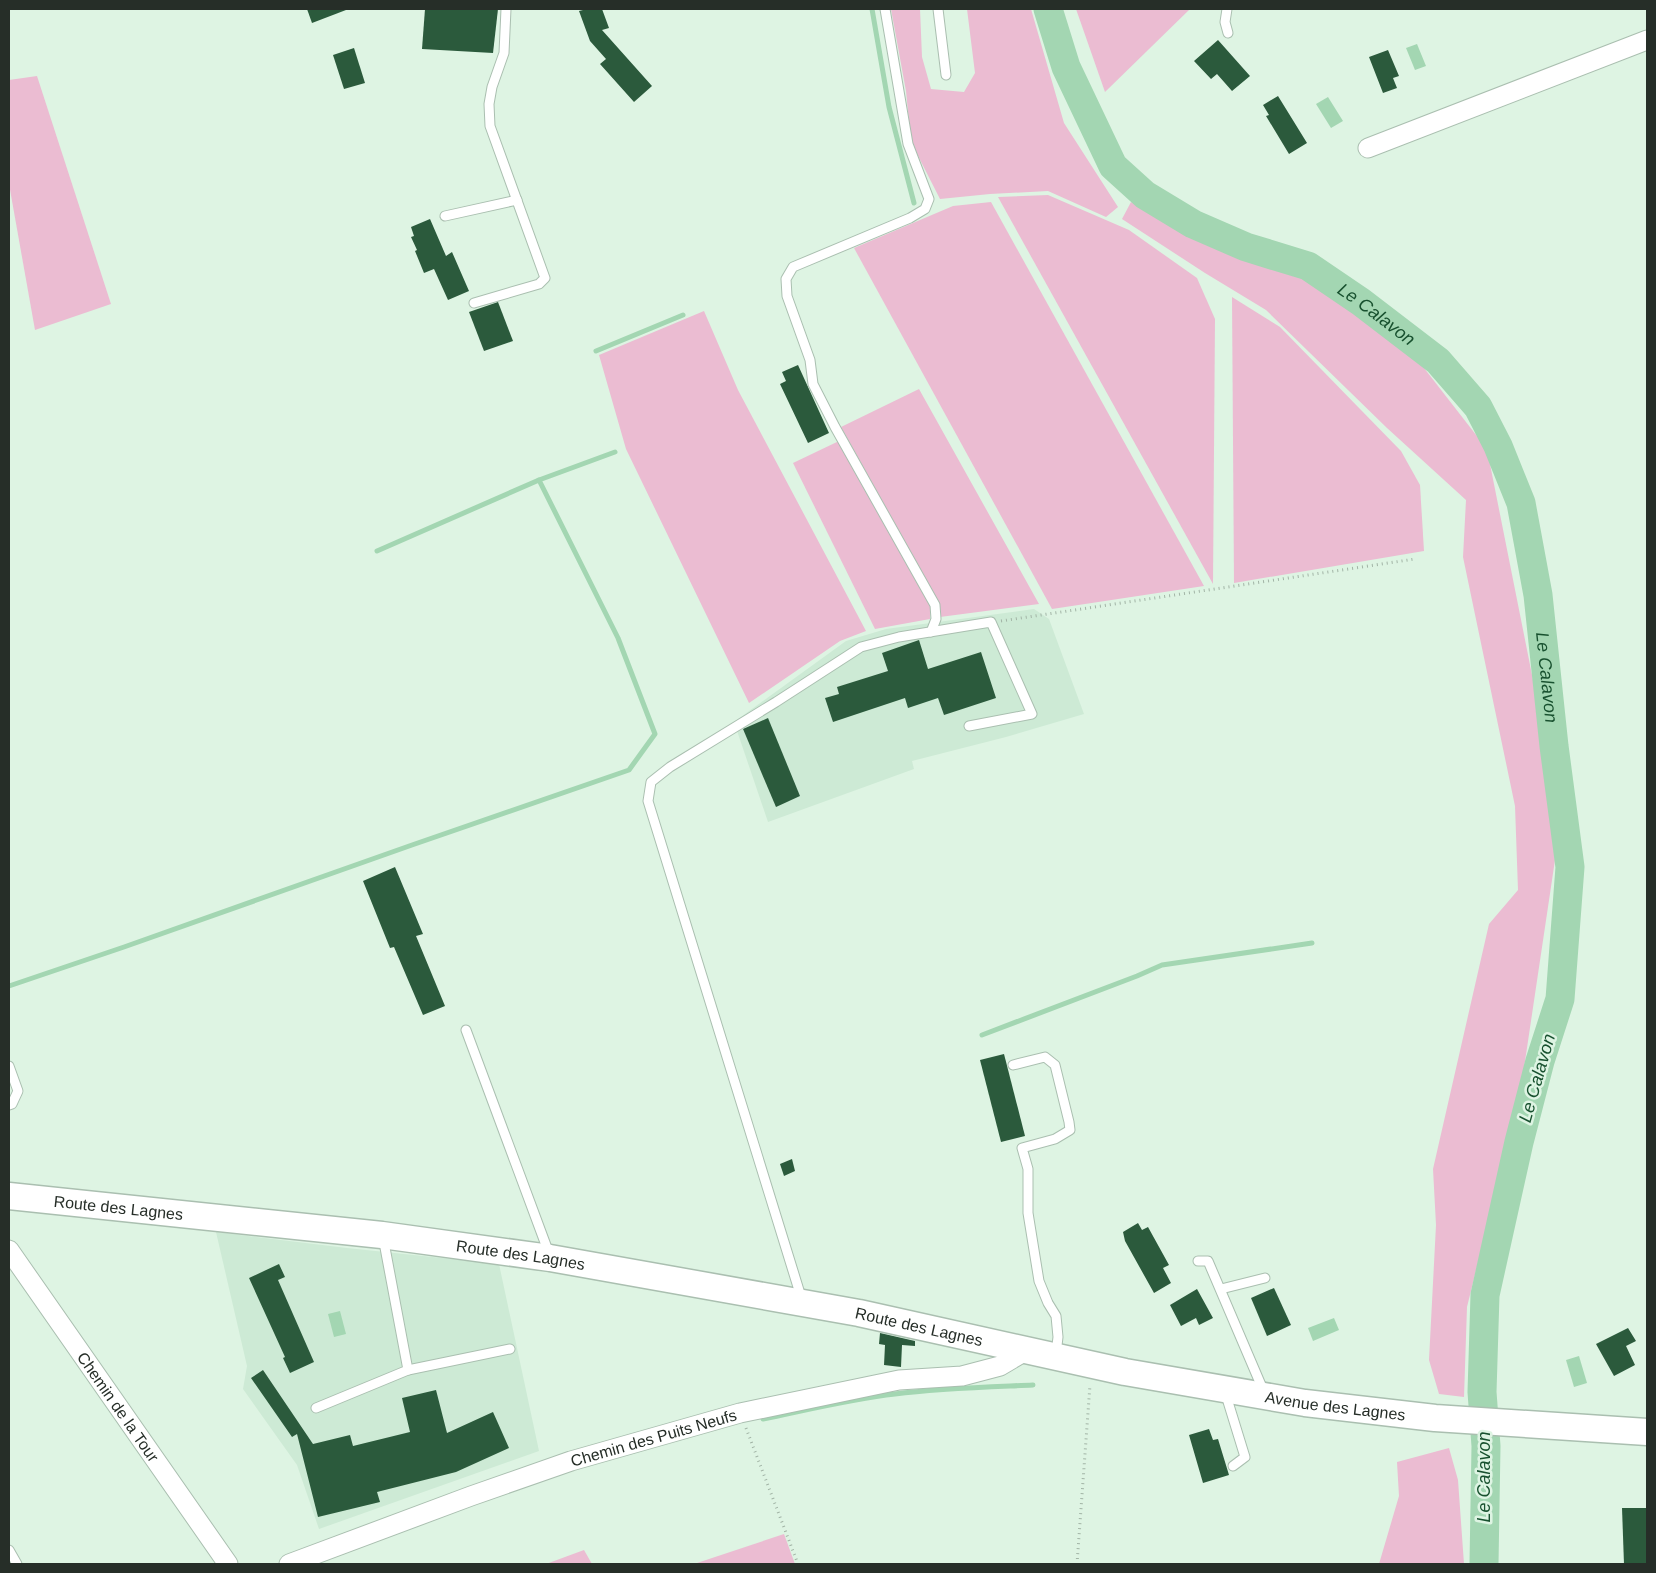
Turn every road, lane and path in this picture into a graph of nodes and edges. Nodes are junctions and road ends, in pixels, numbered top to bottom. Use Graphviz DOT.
graph roads {
  1 [pos="506,9"];
  2 [pos="885,9"];
  3 [pos="938,9"];
  4 [pos="1227,9"];
  5 [pos="1228,33"];
  6 [pos="1647,40"];
  7 [pos="946,75"];
  8 [pos="1368,148"];
  9 [pos="517,200"];
  10 [pos="445,216"];
  11 [pos="474,303"];
  12 [pos="1415,559"];
  13 [pos="991,622"];
  14 [pos="931,632"];
  15 [pos="969,726"];
  16 [pos="466,1030"];
  17 [pos="1013,1065"];
  18 [pos="9,1066"];
  19 [pos="9,1105"];
  20 [pos="9,1196"];
  21 [pos="382,1235"];
  22 [pos="9,1250"];
  23 [pos="550,1258"];
  24 [pos="1198,1260"];
  25 [pos="1265,1278"];
  26 [pos="1220,1289"];
  27 [pos="803,1303"];
  28 [pos="510,1349"];
  29 [pos="1028,1350"];
  30 [pos="1056,1356"];
  31 [pos="1092,1365"];
  32 [pos="408,1370"];
  33 [pos="1224,1389"];
  34 [pos="1266,1396"];
  35 [pos="316,1408"];
  36 [pos="740,1413"];
  37 [pos="1647,1432"];
  38 [pos="1233,1466"];
  39 [pos="9,1550"];
  40 [pos="17,1564"];
  41 [pos="228,1564"];
  42 [pos="289,1564"];
  43 [pos="798,1564"];
  44 [pos="1077,1564"];
  1 -- 9 [label="lane"];
  2 -- 14 [label="lane"];
  3 -- 7 [label="lane"];
  4 -- 5 [label="lane"];
  6 -- 8 [label="street"];
  9 -- 10 [label="lane"];
  9 -- 11 [label="lane"];
  12 -- 13 [label="path"];
  13 -- 14 [label="lane"];
  13 -- 15 [label="lane"];
  14 -- 27 [label="lane"];
  16 -- 23 [label="lane"];
  17 -- 30 [label="lane"];
  18 -- 19 [label="lane"];
  20 -- 21 [label="street, Route des Lagnes"];
  21 -- 23 [label="street, Route des Lagnes"];
  21 -- 32 [label="lane"];
  22 -- 41 [label="street, Chemin de la Tour"];
  23 -- 27 [label="street, Route des Lagnes"];
  24 -- 26 [label="lane"];
  25 -- 26 [label="lane"];
  26 -- 34 [label="lane"];
  27 -- 29 [label="street, Route des Lagnes"];
  28 -- 32 [label="lane"];
  29 -- 30 [label="street, Avenue des Lagnes"];
  29 -- 36 [label="street, Chemin des Puits Neufs"];
  30 -- 31 [label="street, Avenue des Lagnes"];
  31 -- 33 [label="street, Avenue des Lagnes"];
  31 -- 44 [label="path"];
  32 -- 35 [label="lane"];
  33 -- 34 [label="street, Avenue des Lagnes"];
  33 -- 38 [label="lane"];
  34 -- 37 [label="street, Avenue des Lagnes"];
  36 -- 42 [label="street, Chemin des Puits Neufs"];
  36 -- 43 [label="path"];
  39 -- 40 [label="lane"];
}
